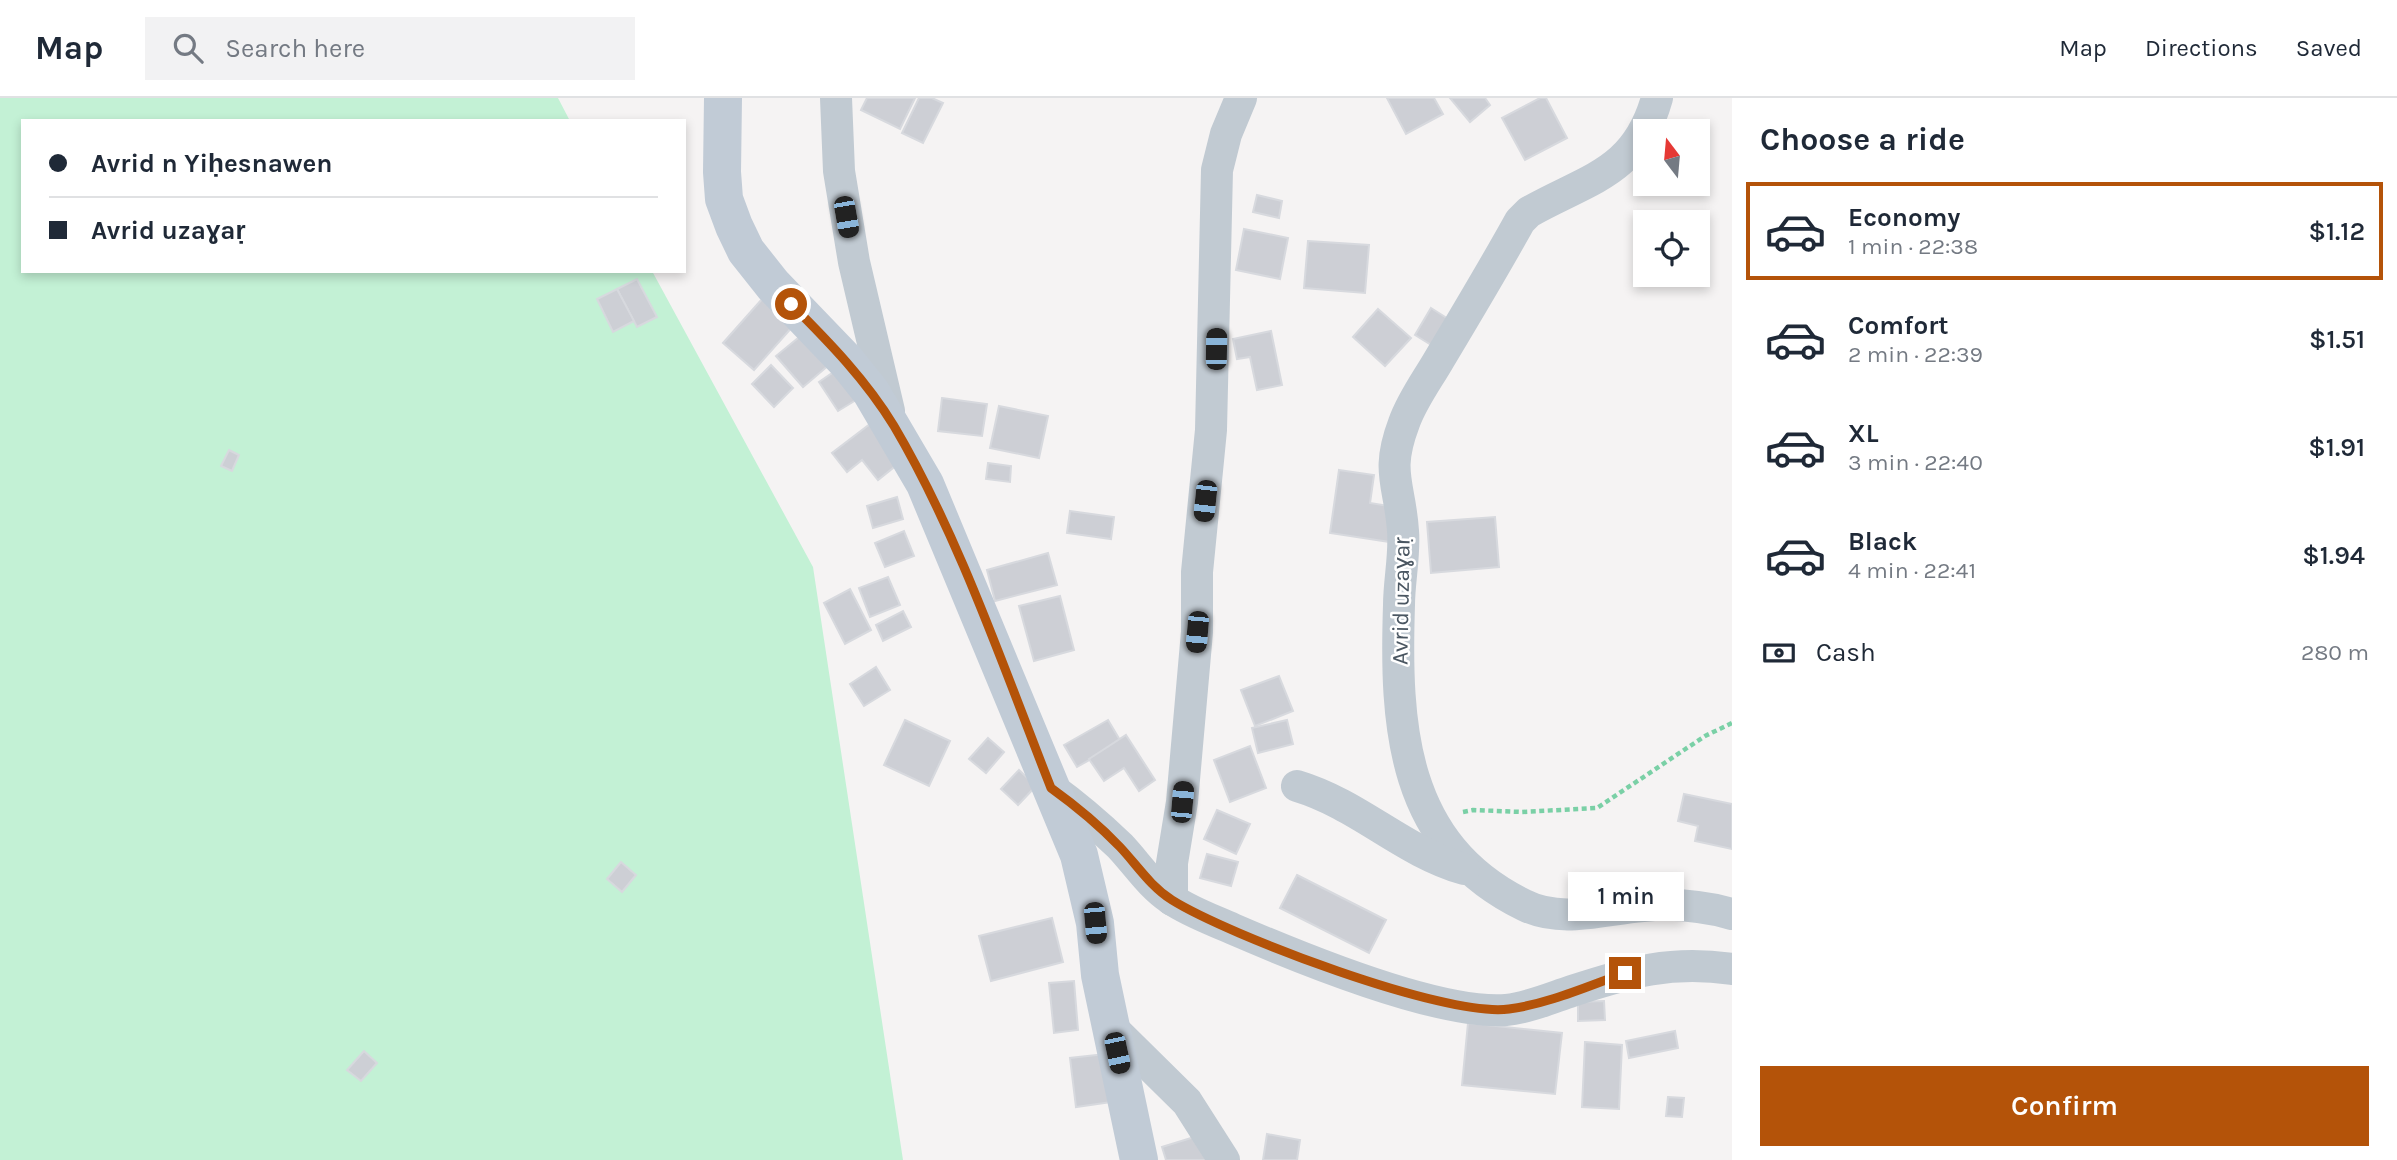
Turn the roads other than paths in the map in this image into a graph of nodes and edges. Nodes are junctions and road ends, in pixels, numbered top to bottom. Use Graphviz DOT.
graph roads {
  1 [pos="723,98"];
  2 [pos="835,98"];
  3 [pos="1241,98"];
  4 [pos="1657,98"];
  5 [pos="893,425"];
  6 [pos="1297,786"];
  7 [pos="1051,788"];
  8 [pos="1475,872"];
  9 [pos="1172,900"];
  10 [pos="1732,914"];
  11 [pos="1732,969"];
  12 [pos="1112,1028"];
  13 [pos="1139,1160"];
  14 [pos="1224,1160"];
  1 -- 5 [label="street"];
  2 -- 5 [label="street"];
  3 -- 9 [label="street"];
  4 -- 8 [label="street, Avrid uzaɣaṛ"];
  5 -- 7 [label="street"];
  6 -- 8 [label="street"];
  7 -- 9 [label="street"];
  7 -- 12 [label="street"];
  8 -- 10 [label="street, Avrid uzaɣaṛ"];
  9 -- 11 [label="street"];
  12 -- 13 [label="street"];
  12 -- 14 [label="street"];
}
